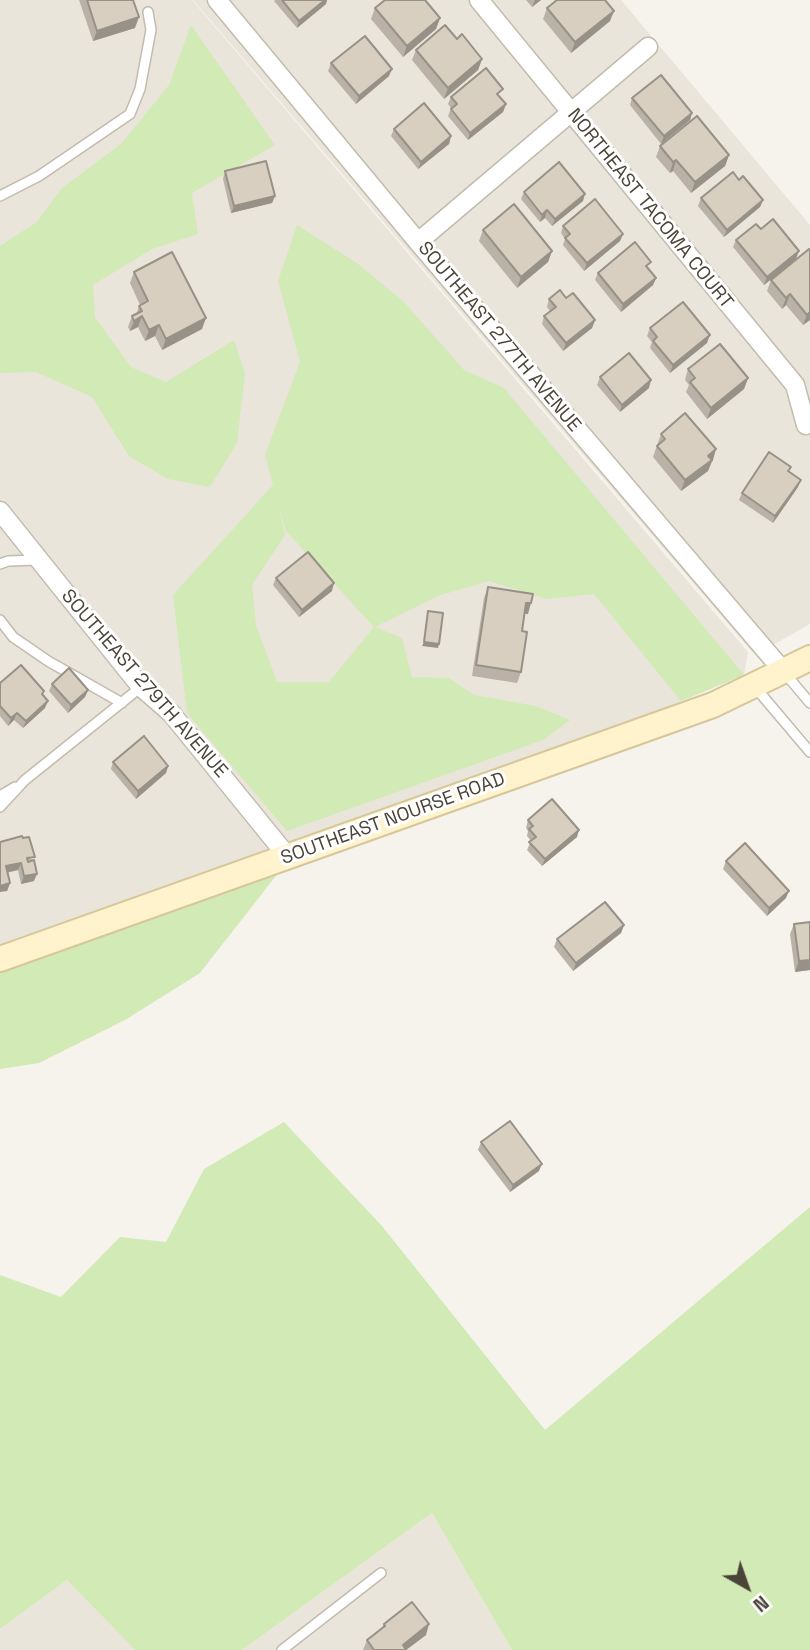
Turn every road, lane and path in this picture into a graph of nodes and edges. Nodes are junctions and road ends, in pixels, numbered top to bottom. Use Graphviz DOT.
graph roads {
  1 [pos="217,0"];
  2 [pos="479,0"];
  3 [pos="148,12"];
  4 [pos="648,47"];
  5 [pos="571,112"];
  6 [pos="0,196"];
  7 [pos="418,242"];
  8 [pos="806,425"];
  9 [pos="0,511"];
  10 [pos="39,560"];
  11 [pos="0,564"];
  12 [pos="0,620"];
  13 [pos="810,658"];
  14 [pos="784,672"];
  15 [pos="754,686"];
  16 [pos="141,687"];
  17 [pos="122,703"];
  18 [pos="810,703"];
  19 [pos="810,752"];
  20 [pos="25,780"];
  21 [pos="0,796"];
  22 [pos="0,807"];
  23 [pos="288,857"];
  24 [pos="0,959"];
  25 [pos="381,1573"];
  26 [pos="282,1650"];
  1 -- 7 [label="street, SOUTHEAST 277TH AVENUE"];
  2 -- 5 [label="street, NORTHEAST TACOMA COURT"];
  3 -- 6 [label="lane"];
  4 -- 5 [label="street"];
  5 -- 7 [label="street"];
  5 -- 8 [label="street, NORTHEAST TACOMA COURT"];
  7 -- 14 [label="street, SOUTHEAST 277TH AVENUE"];
  9 -- 10 [label="street, SOUTHEAST 279TH AVENUE"];
  10 -- 11 [label="lane"];
  10 -- 16 [label="street, SOUTHEAST 279TH AVENUE"];
  12 -- 17 [label="lane"];
  13 -- 14 [label="street, SOUTHEAST NOURSE ROAD"];
  14 -- 15 [label="street, SOUTHEAST NOURSE ROAD"];
  14 -- 18 [label="lane"];
  15 -- 19 [label="lane"];
  15 -- 23 [label="street, SOUTHEAST NOURSE ROAD"];
  16 -- 17 [label="lane"];
  16 -- 23 [label="street, SOUTHEAST 279TH AVENUE"];
  17 -- 20 [label="lane"];
  20 -- 21 [label="lane"];
  20 -- 22 [label="lane"];
  23 -- 24 [label="street, SOUTHEAST NOURSE ROAD"];
  25 -- 26 [label="lane"];
}
